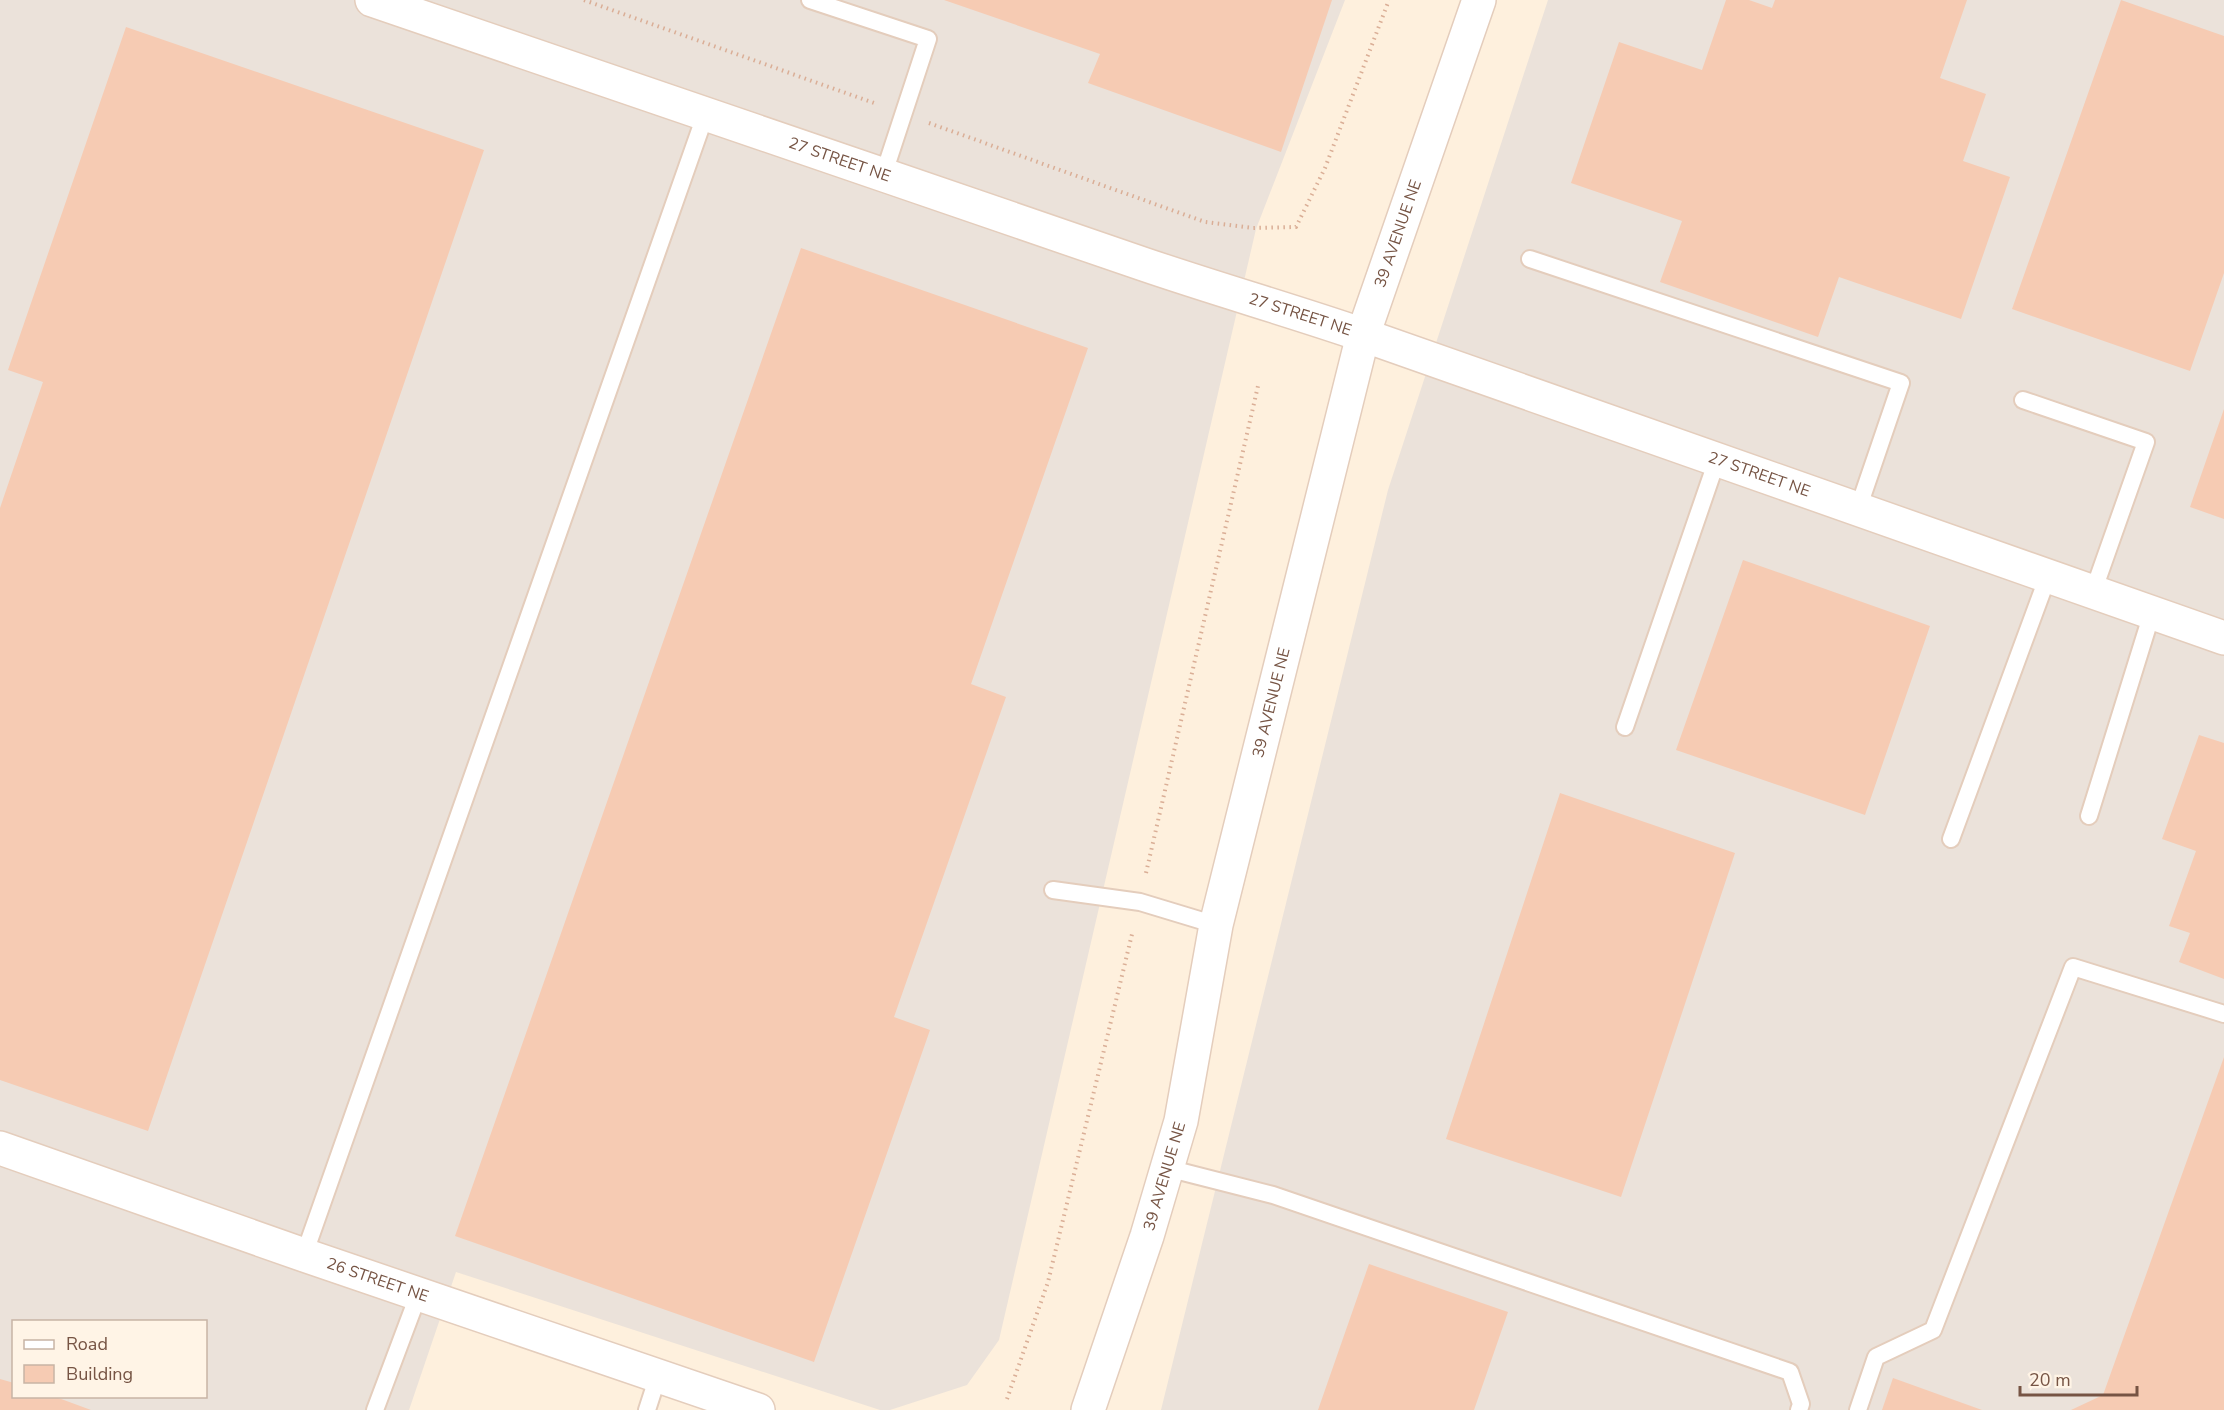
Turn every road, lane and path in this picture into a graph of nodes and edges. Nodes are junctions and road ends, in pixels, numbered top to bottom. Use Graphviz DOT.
graph roads {
  1 [pos="372,0"];
  2 [pos="584,0"];
  3 [pos="810,0"];
  4 [pos="1389,0"];
  5 [pos="1479,0"];
  6 [pos="706,113"];
  7 [pos="902,113"];
  8 [pos="884,173"];
  9 [pos="1530,259"];
  10 [pos="1363,335"];
  11 [pos="2023,400"];
  12 [pos="1717,460"];
  13 [pos="1858,509"];
  14 [pos="2048,576"];
  15 [pos="2093,592"];
  16 [pos="2152,613"];
  17 [pos="2224,638"];
  18 [pos="1625,727"];
  19 [pos="2089,816"];
  20 [pos="1951,839"];
  21 [pos="1053,890"];
  22 [pos="1216,925"];
  23 [pos="2224,1014"];
  24 [pos="0,1148"];
  25 [pos="1167,1168"];
  26 [pos="304,1255"];
  27 [pos="418,1293"];
  28 [pos="658,1376"];
  29 [pos="1800,1407"];
  30 [pos="375,1410"];
  31 [pos="647,1410"];
  32 [pos="758,1410"];
  33 [pos="1088,1410"];
  34 [pos="1858,1410"];
  1 -- 6 [label="street, 27 STREET NE"];
  2 -- 7 [label="path"];
  3 -- 7 [label="lane"];
  4 -- 7 [label="path"];
  5 -- 10 [label="street, 39 AVENUE NE"];
  6 -- 8 [label="street, 27 STREET NE"];
  6 -- 26 [label="lane"];
  7 -- 8 [label="lane"];
  8 -- 10 [label="street, 27 STREET NE"];
  9 -- 13 [label="lane"];
  10 -- 12 [label="street, 27 STREET NE"];
  10 -- 22 [label="street, 39 AVENUE NE"];
  11 -- 15 [label="lane"];
  12 -- 13 [label="street, 27 STREET NE"];
  12 -- 18 [label="lane"];
  13 -- 14 [label="street, 27 STREET NE"];
  14 -- 15 [label="street, 27 STREET NE"];
  14 -- 20 [label="lane"];
  15 -- 16 [label="street, 27 STREET NE"];
  16 -- 17 [label="street, 27 STREET NE"];
  16 -- 19 [label="lane"];
  21 -- 22 [label="lane"];
  22 -- 25 [label="street, 39 AVENUE NE"];
  23 -- 34 [label="lane"];
  24 -- 26 [label="street, 26 STREET NE"];
  25 -- 29 [label="lane"];
  25 -- 33 [label="street, 39 AVENUE NE"];
  26 -- 27 [label="street, 26 STREET NE"];
  27 -- 28 [label="street, 26 STREET NE"];
  27 -- 30 [label="lane"];
  28 -- 31 [label="lane"];
  28 -- 32 [label="street, 26 STREET NE"];
}
